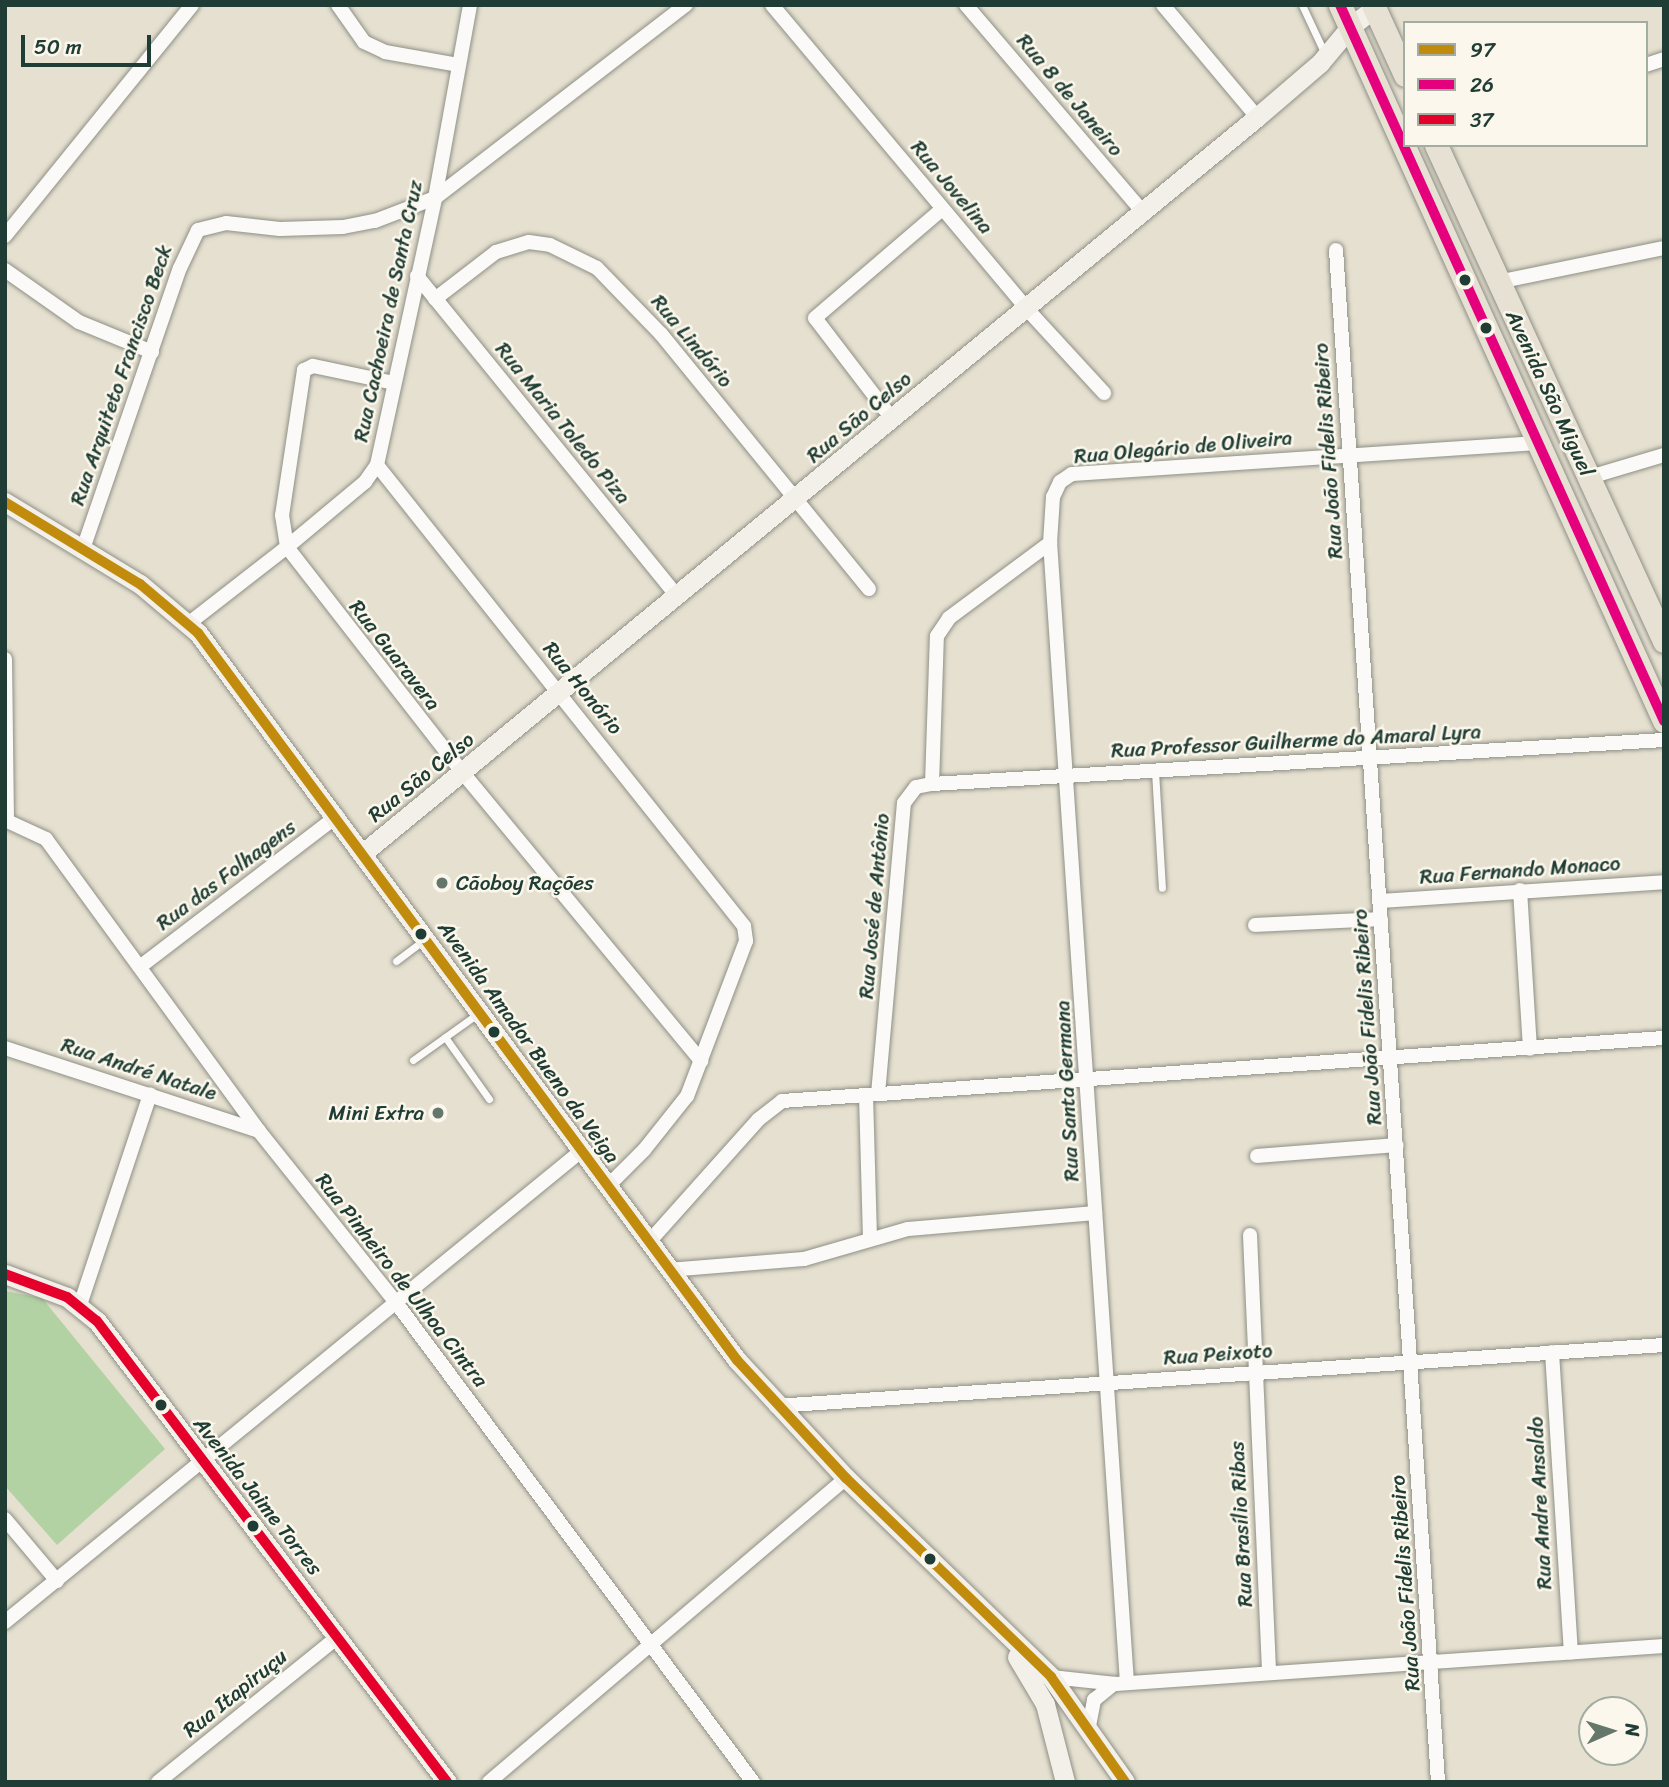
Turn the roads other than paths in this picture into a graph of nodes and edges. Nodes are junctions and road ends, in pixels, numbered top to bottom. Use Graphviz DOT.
graph roads {
  1 [pos="192,5"];
  2 [pos="338,5"];
  3 [pos="470,5"];
  4 [pos="686,5"];
  5 [pos="772,5"];
  6 [pos="966,5"];
  7 [pos="1163,5"];
  8 [pos="1302,5"];
  9 [pos="1340,5"];
  10 [pos="1376,6"];
  11 [pos="1350,27"];
  12 [pos="1326,56"];
  13 [pos="458,65"];
  14 [pos="1403,70"];
  15 [pos="1257,117"];
  16 [pos="1403,144"];
  17 [pos="1404,147"];
  18 [pos="1437,147"];
  19 [pos="435,198"];
  20 [pos="942,209"];
  21 [pos="1142,211"];
  22 [pos="5,236"];
  23 [pos="1664,248"];
  24 [pos="1336,250"];
  25 [pos="5,270"];
  26 [pos="417,276"];
  27 [pos="1498,282"];
  28 [pos="435,299"];
  29 [pos="1025,307"];
  30 [pos="152,352"];
  31 [pos="394,383"];
  32 [pos="1104,393"];
  33 [pos="893,420"];
  34 [pos="1538,443"];
  35 [pos="1350,455"];
  36 [pos="1664,455"];
  37 [pos="377,465"];
  38 [pos="1590,477"];
  39 [pos="1053,497"];
  40 [pos="796,499"];
  41 [pos="5,502"];
  42 [pos="1050,543"];
  43 [pos="287,547"];
  44 [pos="83,549"];
  45 [pos="870,589"];
  46 [pos="677,596"];
  47 [pos="188,624"];
  48 [pos="1664,641"];
  49 [pos="5,659"];
  50 [pos="559,692"];
  51 [pos="1664,720"];
  52 [pos="1664,740"];
  53 [pos="1368,758"];
  54 [pos="1155,771"];
  55 [pos="463,773"];
  56 [pos="1068,775"];
  57 [pos="932,784"];
  58 [pos="337,816"];
  59 [pos="6,820"];
  60 [pos="363,853"];
  61 [pos="1664,882"];
  62 [pos="1162,888"];
  63 [pos="1520,890"];
  64 [pos="1380,901"];
  65 [pos="1381,919"];
  66 [pos="1255,925"];
  67 [pos="425,938"];
  68 [pos="396,961"];
  69 [pos="141,966"];
  70 [pos="479,1013"];
  71 [pos="445,1037"];
  72 [pos="1664,1038"];
  73 [pos="5,1048"];
  74 [pos="1530,1049"];
  75 [pos="1390,1057"];
  76 [pos="413,1060"];
  77 [pos="701,1061"];
  78 [pos="1088,1079"];
  79 [pos="149,1094"];
  80 [pos="872,1094"];
  81 [pos="489,1099"];
  82 [pos="259,1131"];
  83 [pos="1396,1145"];
  84 [pos="580,1151"];
  85 [pos="1256,1156"];
  86 [pos="607,1187"];
  87 [pos="1095,1213"];
  88 [pos="1250,1236"];
  89 [pos="870,1238"];
  90 [pos="648,1243"];
  91 [pos="668,1270"];
  92 [pos="5,1274"];
  93 [pos="397,1304"];
  94 [pos="80,1305"];
  95 [pos="1664,1345"];
  96 [pos="1552,1352"];
  97 [pos="1412,1359"];
  98 [pos="1256,1372"];
  99 [pos="1105,1383"];
  100 [pos="776,1406"];
  101 [pos="203,1464"];
  102 [pos="846,1478"];
  103 [pos="5,1519"];
  104 [pos="57,1581"];
  105 [pos="5,1622"];
  106 [pos="1001,1633"];
  107 [pos="338,1637"];
  108 [pos="652,1643"];
  109 [pos="1664,1646"];
  110 [pos="1571,1652"];
  111 [pos="1432,1662"];
  112 [pos="1269,1673"];
  113 [pos="1051,1677"];
  114 [pos="1121,1683"];
  115 [pos="1088,1731"];
  116 [pos="158,1782"];
  117 [pos="447,1782"];
  118 [pos="489,1782"];
  119 [pos="753,1782"];
  120 [pos="1065,1782"];
  121 [pos="1125,1782"];
  122 [pos="1438,1782"];
  1 -- 22 [label="street"];
  2 -- 13 [label="street"];
  3 -- 13 [label="street, Rua Cachoeira de Santa Cruz"];
  4 -- 19 [label="street, Rua Arquiteto Francisco Beck"];
  5 -- 20 [label="street, Rua Jovelina"];
  6 -- 21 [label="street, Rua 8 de Janeiro"];
  7 -- 15 [label="street"];
  8 -- 12 [label="lane"];
  9 -- 11 [label="main road, Avenida São Miguel"];
  10 -- 11 [label="street, Rua São Celso"];
  10 -- 14 [label="main road"];
  11 -- 12 [label="street, Rua São Celso"];
  11 -- 16 [label="main road, Avenida São Miguel"];
  12 -- 15 [label="street, Rua São Celso"];
  13 -- 19 [label="street, Rua Cachoeira de Santa Cruz"];
  15 -- 21 [label="street, Rua São Celso"];
  17 -- 34 [label="main road, Avenida São Miguel"];
  18 -- 27 [label="main road, Avenida São Miguel"];
  19 -- 26 [label="street, Rua Cachoeira de Santa Cruz"];
  19 -- 30 [label="street, Rua Arquiteto Francisco Beck"];
  20 -- 29 [label="street, Rua Jovelina"];
  20 -- 33 [label="street"];
  21 -- 29 [label="street, Rua São Celso"];
  23 -- 27 [label="street"];
  24 -- 35 [label="street, Rua João Fidelis Ribeiro"];
  25 -- 30 [label="street"];
  26 -- 28 [label="street, Rua Maria Toledo Piza"];
  26 -- 31 [label="street, Rua Cachoeira de Santa Cruz"];
  27 -- 38 [label="main road, Avenida São Miguel"];
  28 -- 40 [label="street, Rua Lindório"];
  28 -- 46 [label="street, Rua Maria Toledo Piza"];
  29 -- 32 [label="street, Rua Jovelina"];
  29 -- 33 [label="street, Rua São Celso"];
  30 -- 44 [label="street, Rua Arquiteto Francisco Beck"];
  31 -- 37 [label="street, Rua Cachoeira de Santa Cruz"];
  31 -- 43 [label="street"];
  33 -- 40 [label="street, Rua São Celso"];
  34 -- 35 [label="street, Rua Olegário de Oliveira"];
  34 -- 51 [label="main road, Avenida São Miguel"];
  35 -- 39 [label="street, Rua Olegário de Oliveira"];
  35 -- 53 [label="street, Rua João Fidelis Ribeiro"];
  36 -- 38 [label="street"];
  37 -- 43 [label="street, Rua Cachoeira de Santa Cruz"];
  37 -- 50 [label="street, Rua Honório"];
  38 -- 48 [label="main road, Avenida São Miguel"];
  39 -- 42 [label="street, Rua Santa Germana"];
  40 -- 45 [label="street, Rua Lindório"];
  40 -- 46 [label="street, Rua São Celso"];
  41 -- 44 [label="street, Avenida Amador Bueno da Veiga"];
  42 -- 56 [label="street, Rua Santa Germana"];
  42 -- 57 [label="street"];
  43 -- 47 [label="street, Rua Cachoeira de Santa Cruz"];
  43 -- 55 [label="street, Rua Guaravera"];
  44 -- 47 [label="street, Avenida Amador Bueno da Veiga"];
  46 -- 50 [label="street, Rua São Celso"];
  47 -- 58 [label="street, Avenida Amador Bueno da Veiga"];
  49 -- 59 [label="street"];
  50 -- 55 [label="street, Rua São Celso"];
  50 -- 77 [label="street, Rua Honório"];
  52 -- 53 [label="street, Rua Professor Guilherme do Amaral Lyra"];
  53 -- 54 [label="street, Rua Professor Guilherme do Amaral Lyra"];
  53 -- 64 [label="street, Rua João Fidelis Ribeiro"];
  54 -- 56 [label="street, Rua Professor Guilherme do Amaral Lyra"];
  54 -- 62 [label="lane"];
  55 -- 60 [label="street, Rua São Celso"];
  55 -- 77 [label="street, Rua Guaravera"];
  56 -- 57 [label="street, Rua Professor Guilherme do Amaral Lyra"];
  56 -- 78 [label="street, Rua Santa Germana"];
  57 -- 80 [label="street, Rua José de Antônio"];
  58 -- 60 [label="street, Avenida Amador Bueno da Veiga"];
  58 -- 69 [label="street, Rua das Folhagens"];
  59 -- 69 [label="street, Rua Pinheiro de Ulhoa Cintra"];
  60 -- 67 [label="street, Avenida Amador Bueno da Veiga"];
  61 -- 63 [label="street, Rua Fernando Monaco"];
  63 -- 64 [label="street, Rua Fernando Monaco"];
  63 -- 74 [label="street"];
  64 -- 65 [label="street, Rua João Fidelis Ribeiro"];
  65 -- 66 [label="street"];
  65 -- 75 [label="street, Rua João Fidelis Ribeiro"];
  67 -- 68 [label="lane"];
  67 -- 70 [label="street, Avenida Amador Bueno da Veiga"];
  69 -- 82 [label="street, Rua Pinheiro de Ulhoa Cintra"];
  70 -- 71 [label="lane"];
  70 -- 84 [label="street, Avenida Amador Bueno da Veiga"];
  71 -- 76 [label="lane"];
  71 -- 81 [label="lane"];
  72 -- 74 [label="street"];
  73 -- 79 [label="street, Rua André Natale"];
  74 -- 75 [label="street"];
  75 -- 78 [label="street"];
  75 -- 83 [label="street, Rua João Fidelis Ribeiro"];
  77 -- 86 [label="street"];
  78 -- 80 [label="street"];
  78 -- 87 [label="street, Rua Santa Germana"];
  79 -- 82 [label="street, Rua André Natale"];
  79 -- 94 [label="street"];
  80 -- 89 [label="street, Rua José de Antônio"];
  80 -- 90 [label="street"];
  82 -- 93 [label="street, Rua Pinheiro de Ulhoa Cintra"];
  83 -- 85 [label="street"];
  83 -- 97 [label="street, Rua João Fidelis Ribeiro"];
  84 -- 86 [label="street, Avenida Amador Bueno da Veiga"];
  84 -- 93 [label="street"];
  86 -- 90 [label="street, Avenida Amador Bueno da Veiga"];
  87 -- 89 [label="street"];
  87 -- 99 [label="street, Rua Santa Germana"];
  88 -- 98 [label="street, Rua Brasílio Ribas"];
  89 -- 91 [label="street"];
  90 -- 91 [label="street, Avenida Amador Bueno da Veiga"];
  91 -- 100 [label="street, Avenida Amador Bueno da Veiga"];
  92 -- 94 [label="street, Avenida Jaime Torres"];
  93 -- 101 [label="street"];
  93 -- 108 [label="street, Rua Pinheiro de Ulhoa Cintra"];
  94 -- 101 [label="street, Avenida Jaime Torres"];
  95 -- 96 [label="street, Rua Peixoto"];
  96 -- 97 [label="street, Rua Peixoto"];
  96 -- 110 [label="street, Rua Andre Ansaldo"];
  97 -- 98 [label="street, Rua Peixoto"];
  97 -- 111 [label="street, Rua João Fidelis Ribeiro"];
  98 -- 99 [label="street, Rua Peixoto"];
  98 -- 112 [label="street, Rua Brasílio Ribas"];
  99 -- 100 [label="street, Rua Peixoto"];
  99 -- 114 [label="street, Rua Santa Germana"];
  100 -- 102 [label="street, Avenida Amador Bueno da Veiga"];
  101 -- 104 [label="street"];
  101 -- 107 [label="street, Avenida Jaime Torres"];
  102 -- 106 [label="street, Avenida Amador Bueno da Veiga"];
  102 -- 108 [label="street"];
  103 -- 104 [label="street"];
  104 -- 105 [label="street"];
  106 -- 113 [label="street, Avenida Amador Bueno da Veiga"];
  106 -- 120 [label="street, Avenida Amador Bueno da Veiga"];
  107 -- 116 [label="street, Rua Itapiruçu"];
  107 -- 117 [label="street, Avenida Jaime Torres"];
  108 -- 118 [label="street"];
  108 -- 119 [label="street, Rua Pinheiro de Ulhoa Cintra"];
  109 -- 110 [label="street"];
  110 -- 111 [label="street"];
  111 -- 112 [label="street"];
  111 -- 122 [label="street, Rua João Fidelis Ribeiro"];
  112 -- 114 [label="street"];
  113 -- 114 [label="street"];
  113 -- 115 [label="street, Avenida Amador Bueno da Veiga"];
  114 -- 115 [label="street"];
  115 -- 121 [label="street, Avenida Amador Bueno da Veiga"];
}
